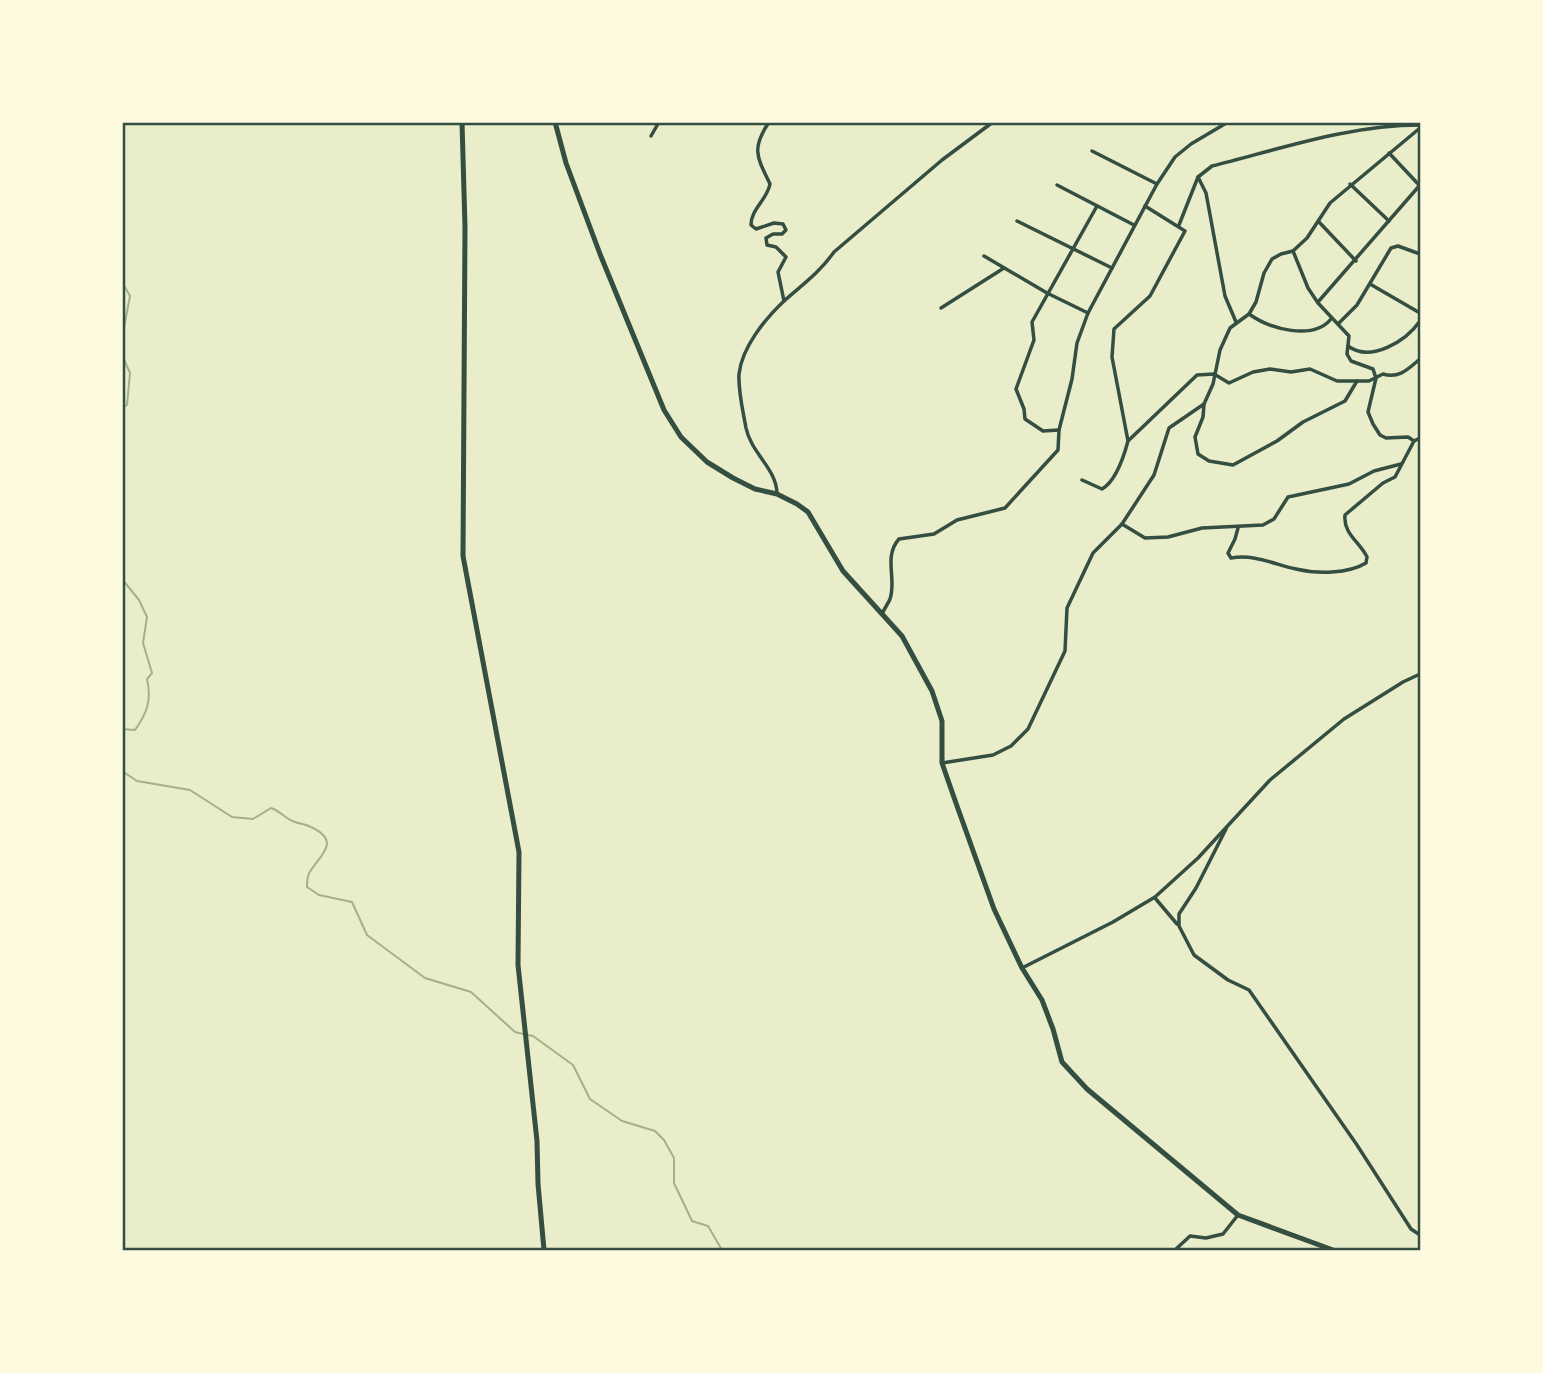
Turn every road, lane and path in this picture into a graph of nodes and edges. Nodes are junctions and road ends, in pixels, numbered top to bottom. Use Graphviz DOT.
graph roads {
  1 [pos="462,122"];
  2 [pos="555,122"];
  3 [pos="659,122"];
  4 [pos="769,122"];
  5 [pos="993,122"];
  6 [pos="1228,122"];
  7 [pos="1420,126"];
  8 [pos="652,136"];
  9 [pos="1092,151"];
  10 [pos="1389,153"];
  11 [pos="1198,177"];
  12 [pos="1157,184"];
  13 [pos="1350,184"];
  14 [pos="1057,185"];
  15 [pos="1420,185"];
  16 [pos="1097,206"];
  17 [pos="1145,206"];
  18 [pos="1017,221"];
  19 [pos="1389,221"];
  20 [pos="1319,222"];
  21 [pos="1135,225"];
  22 [pos="1179,225"];
  23 [pos="1073,248"];
  24 [pos="1293,251"];
  25 [pos="1420,254"];
  26 [pos="984,256"];
  27 [pos="1356,261"];
  28 [pos="1004,268"];
  29 [pos="1112,268"];
  30 [pos="1370,284"];
  31 [pos="1047,293"];
  32 [pos="784,301"];
  33 [pos="1318,303"];
  34 [pos="941,308"];
  35 [pos="1088,313"];
  36 [pos="1420,313"];
  37 [pos="1249,314"];
  38 [pos="1331,319"];
  39 [pos="1420,321"];
  40 [pos="1236,322"];
  41 [pos="1339,323"];
  42 [pos="1348,346"];
  43 [pos="1420,359"];
  44 [pos="1214,374"];
  45 [pos="1377,378"];
  46 [pos="1357,381"];
  47 [pos="1205,404"];
  48 [pos="1059,430"];
  49 [pos="1420,438"];
  50 [pos="1128,440"];
  51 [pos="1413,442"];
  52 [pos="1401,464"];
  53 [pos="1082,480"];
  54 [pos="777,495"];
  55 [pos="1122,524"];
  56 [pos="1238,528"];
  57 [pos="882,614"];
  58 [pos="1420,674"];
  59 [pos="942,763"];
  60 [pos="1226,829"];
  61 [pos="1155,897"];
  62 [pos="1179,926"];
  63 [pos="1022,968"];
  64 [pos="1238,1214"];
  65 [pos="1420,1235"];
  66 [pos="544,1251"];
  67 [pos="1175,1251"];
  68 [pos="1333,1251"];
  1 -- 66 [label="main road"];
  2 -- 54 [label="main road"];
  3 -- 8 [label="street"];
  4 -- 32 [label="street"];
  5 -- 32 [label="street"];
  6 -- 12 [label="street"];
  7 -- 10 [label="street"];
  7 -- 11 [label="street"];
  9 -- 12 [label="street"];
  10 -- 13 [label="street"];
  10 -- 15 [label="street"];
  11 -- 22 [label="street"];
  11 -- 40 [label="street"];
  12 -- 17 [label="street"];
  13 -- 19 [label="street"];
  13 -- 20 [label="street"];
  14 -- 16 [label="street"];
  15 -- 19 [label="street"];
  16 -- 21 [label="street"];
  16 -- 23 [label="street"];
  17 -- 21 [label="street"];
  17 -- 22 [label="street"];
  18 -- 23 [label="street"];
  19 -- 27 [label="street"];
  20 -- 24 [label="street"];
  20 -- 27 [label="street"];
  21 -- 29 [label="street"];
  22 -- 50 [label="street"];
  23 -- 29 [label="street"];
  23 -- 31 [label="street"];
  24 -- 33 [label="street"];
  24 -- 37 [label="street"];
  25 -- 30 [label="street"];
  26 -- 28 [label="street"];
  27 -- 33 [label="street"];
  28 -- 31 [label="street"];
  28 -- 34 [label="street"];
  29 -- 35 [label="street"];
  30 -- 36 [label="street"];
  30 -- 41 [label="street"];
  31 -- 35 [label="street"];
  31 -- 48 [label="street"];
  32 -- 54 [label="street"];
  33 -- 38 [label="street"];
  35 -- 48 [label="street"];
  37 -- 38 [label="street"];
  37 -- 40 [label="street"];
  38 -- 41 [label="street"];
  39 -- 42 [label="street"];
  40 -- 44 [label="street"];
  41 -- 42 [label="street"];
  42 -- 45 [label="street"];
  43 -- 45 [label="street"];
  44 -- 46 [label="street"];
  44 -- 47 [label="street"];
  44 -- 50 [label="street"];
  45 -- 46 [label="street"];
  45 -- 51 [label="street"];
  46 -- 47 [label="street"];
  47 -- 55 [label="street"];
  48 -- 57 [label="street"];
  49 -- 51 [label="street"];
  50 -- 53 [label="street"];
  51 -- 52 [label="street"];
  52 -- 56 [label="street"];
  52 -- 56 [label="street"];
  54 -- 57 [label="main road"];
  55 -- 56 [label="street"];
  55 -- 59 [label="street"];
  57 -- 59 [label="main road"];
  58 -- 60 [label="street"];
  59 -- 63 [label="main road"];
  60 -- 61 [label="street"];
  60 -- 62 [label="street"];
  61 -- 62 [label="street"];
  61 -- 63 [label="street"];
  62 -- 65 [label="street"];
  63 -- 64 [label="main road"];
  64 -- 67 [label="street"];
  64 -- 68 [label="main road"];
}
